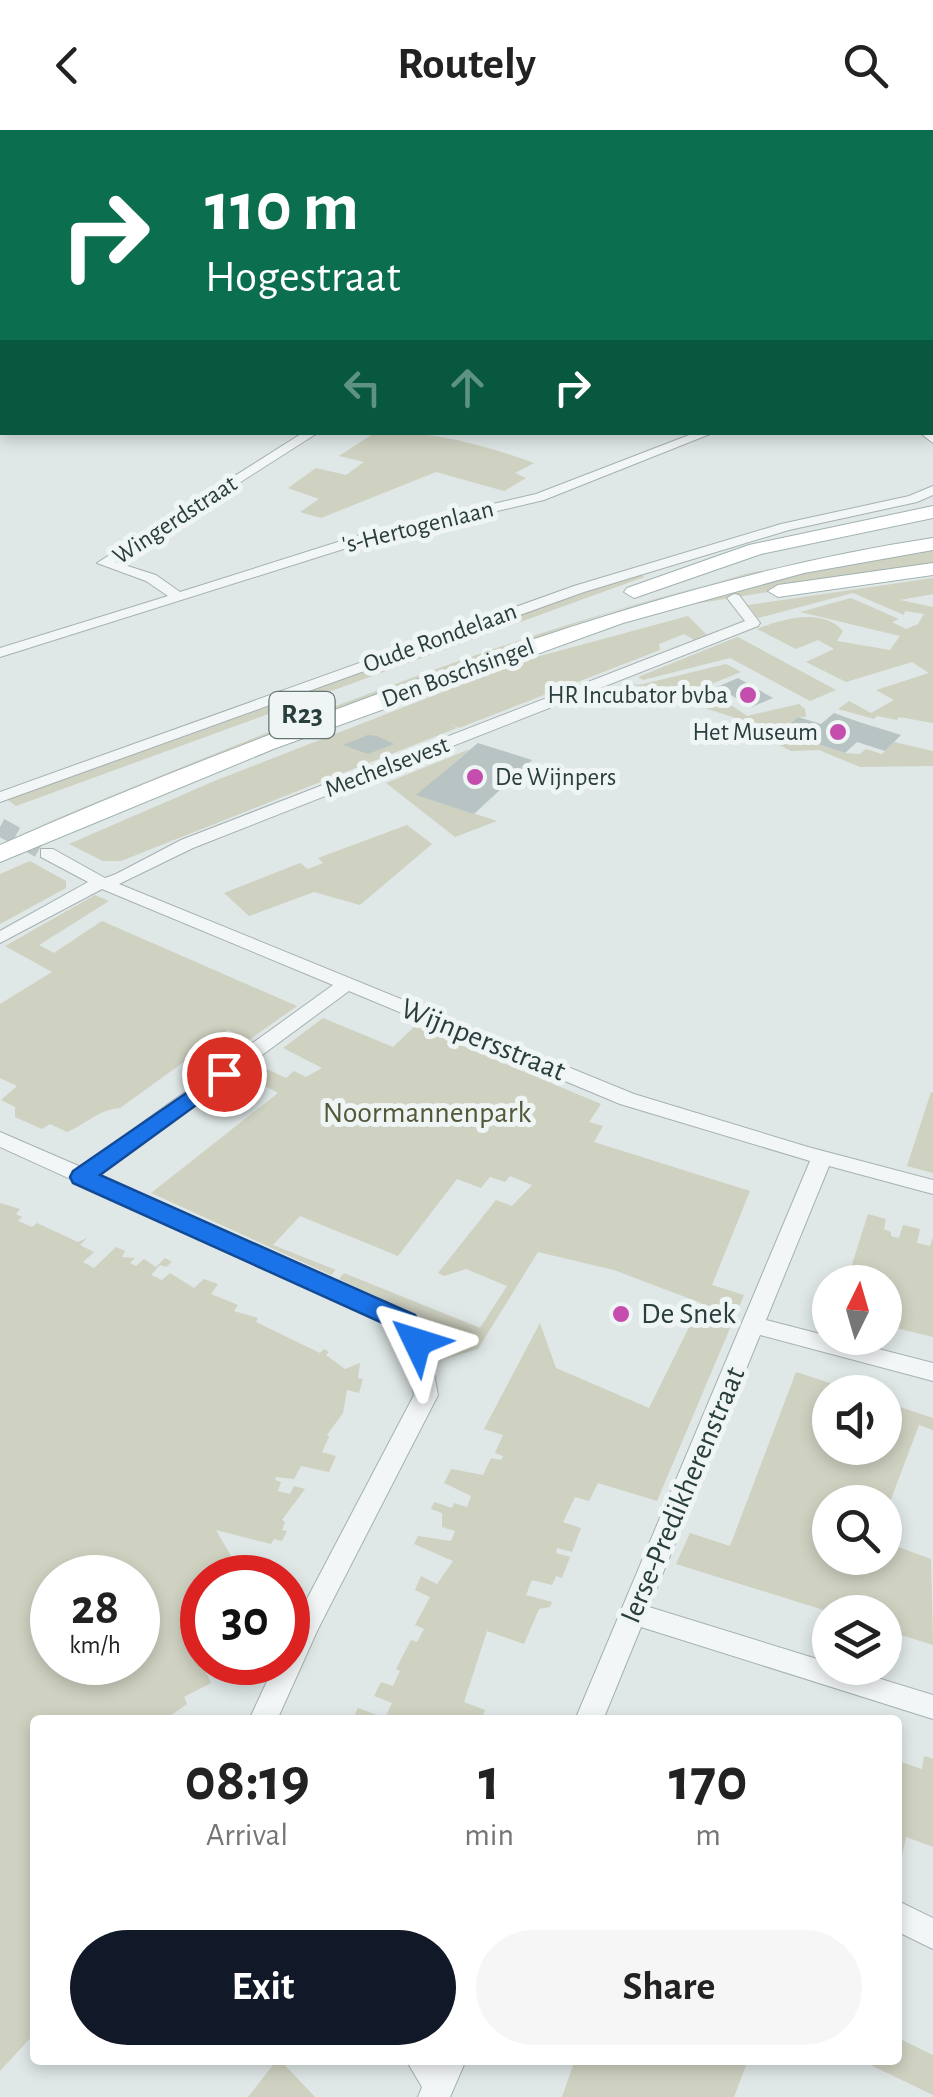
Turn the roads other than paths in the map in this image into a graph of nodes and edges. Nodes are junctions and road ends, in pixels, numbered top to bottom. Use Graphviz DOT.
graph roads {
  1 [pos="308,435"];
  2 [pos="696,435"];
  3 [pos="933,490"];
  4 [pos="933,512"];
  5 [pos="933,534"];
  6 [pos="933,544"];
  7 [pos="656,564"];
  8 [pos="933,570"];
  9 [pos="676,575"];
  10 [pos="180,598"];
  11 [pos="734,598"];
  12 [pos="608,604"];
  13 [pos="588,625"];
  14 [pos="0,653"];
  15 [pos="0,796"];
  16 [pos="0,834"];
  17 [pos="48,853"];
  18 [pos="0,854"];
  19 [pos="104,884"];
  20 [pos="0,938"];
  21 [pos="347,984"];
  22 [pos="0,1139"];
  23 [pos="822,1158"];
  24 [pos="82,1177"];
  25 [pos="933,1187"];
  26 [pos="754,1325"];
  27 [pos="933,1372"];
  28 [pos="634,1612"];
  29 [pos="933,1708"];
  30 [pos="264,1715"];
  31 [pos="591,1715"];
  32 [pos="902,1918"];
  33 [pos="933,1934"];
  1 -- 10 [label="street, Wingerdstraat"];
  2 -- 10 [label="street, 's-Hertogenlaan"];
  3 -- 7 [label="street, Oude Rondelaan"];
  4 -- 9 [label="main road"];
  5 -- 12 [label="main road, Den Boschsingel / R23"];
  6 -- 13 [label="main road, Den Boschsingel / R23"];
  7 -- 9 [label="street"];
  7 -- 15 [label="street, Oude Rondelaan"];
  8 -- 11 [label="main road"];
  9 -- 12 [label="main road"];
  10 -- 14 [label="street, 's-Hertogenlaan"];
  11 -- 13 [label="main road"];
  11 -- 19 [label="street, Mechelsevest"];
  12 -- 16 [label="main road, Den Boschsingel / R23"];
  13 -- 18 [label="main road, Den Boschsingel / R23"];
  17 -- 19 [label="street, Wijnpersstraat"];
  19 -- 20 [label="street, Mechelsevest"];
  19 -- 21 [label="street, Wijnpersstraat"];
  21 -- 23 [label="street, Wijnpersstraat"];
  21 -- 24 [label="street"];
  22 -- 24 [label="street"];
  23 -- 25 [label="street, Wijnpersstraat"];
  23 -- 26 [label="street, Ierse-Predikherenstraat"];
  24 -- 30 [label="street"];
  26 -- 27 [label="street"];
  26 -- 28 [label="street, Ierse-Predikherenstraat"];
  28 -- 29 [label="street"];
  28 -- 31 [label="street, Ierse-Predikherenstraat"];
  32 -- 33 [label="street"];
}
